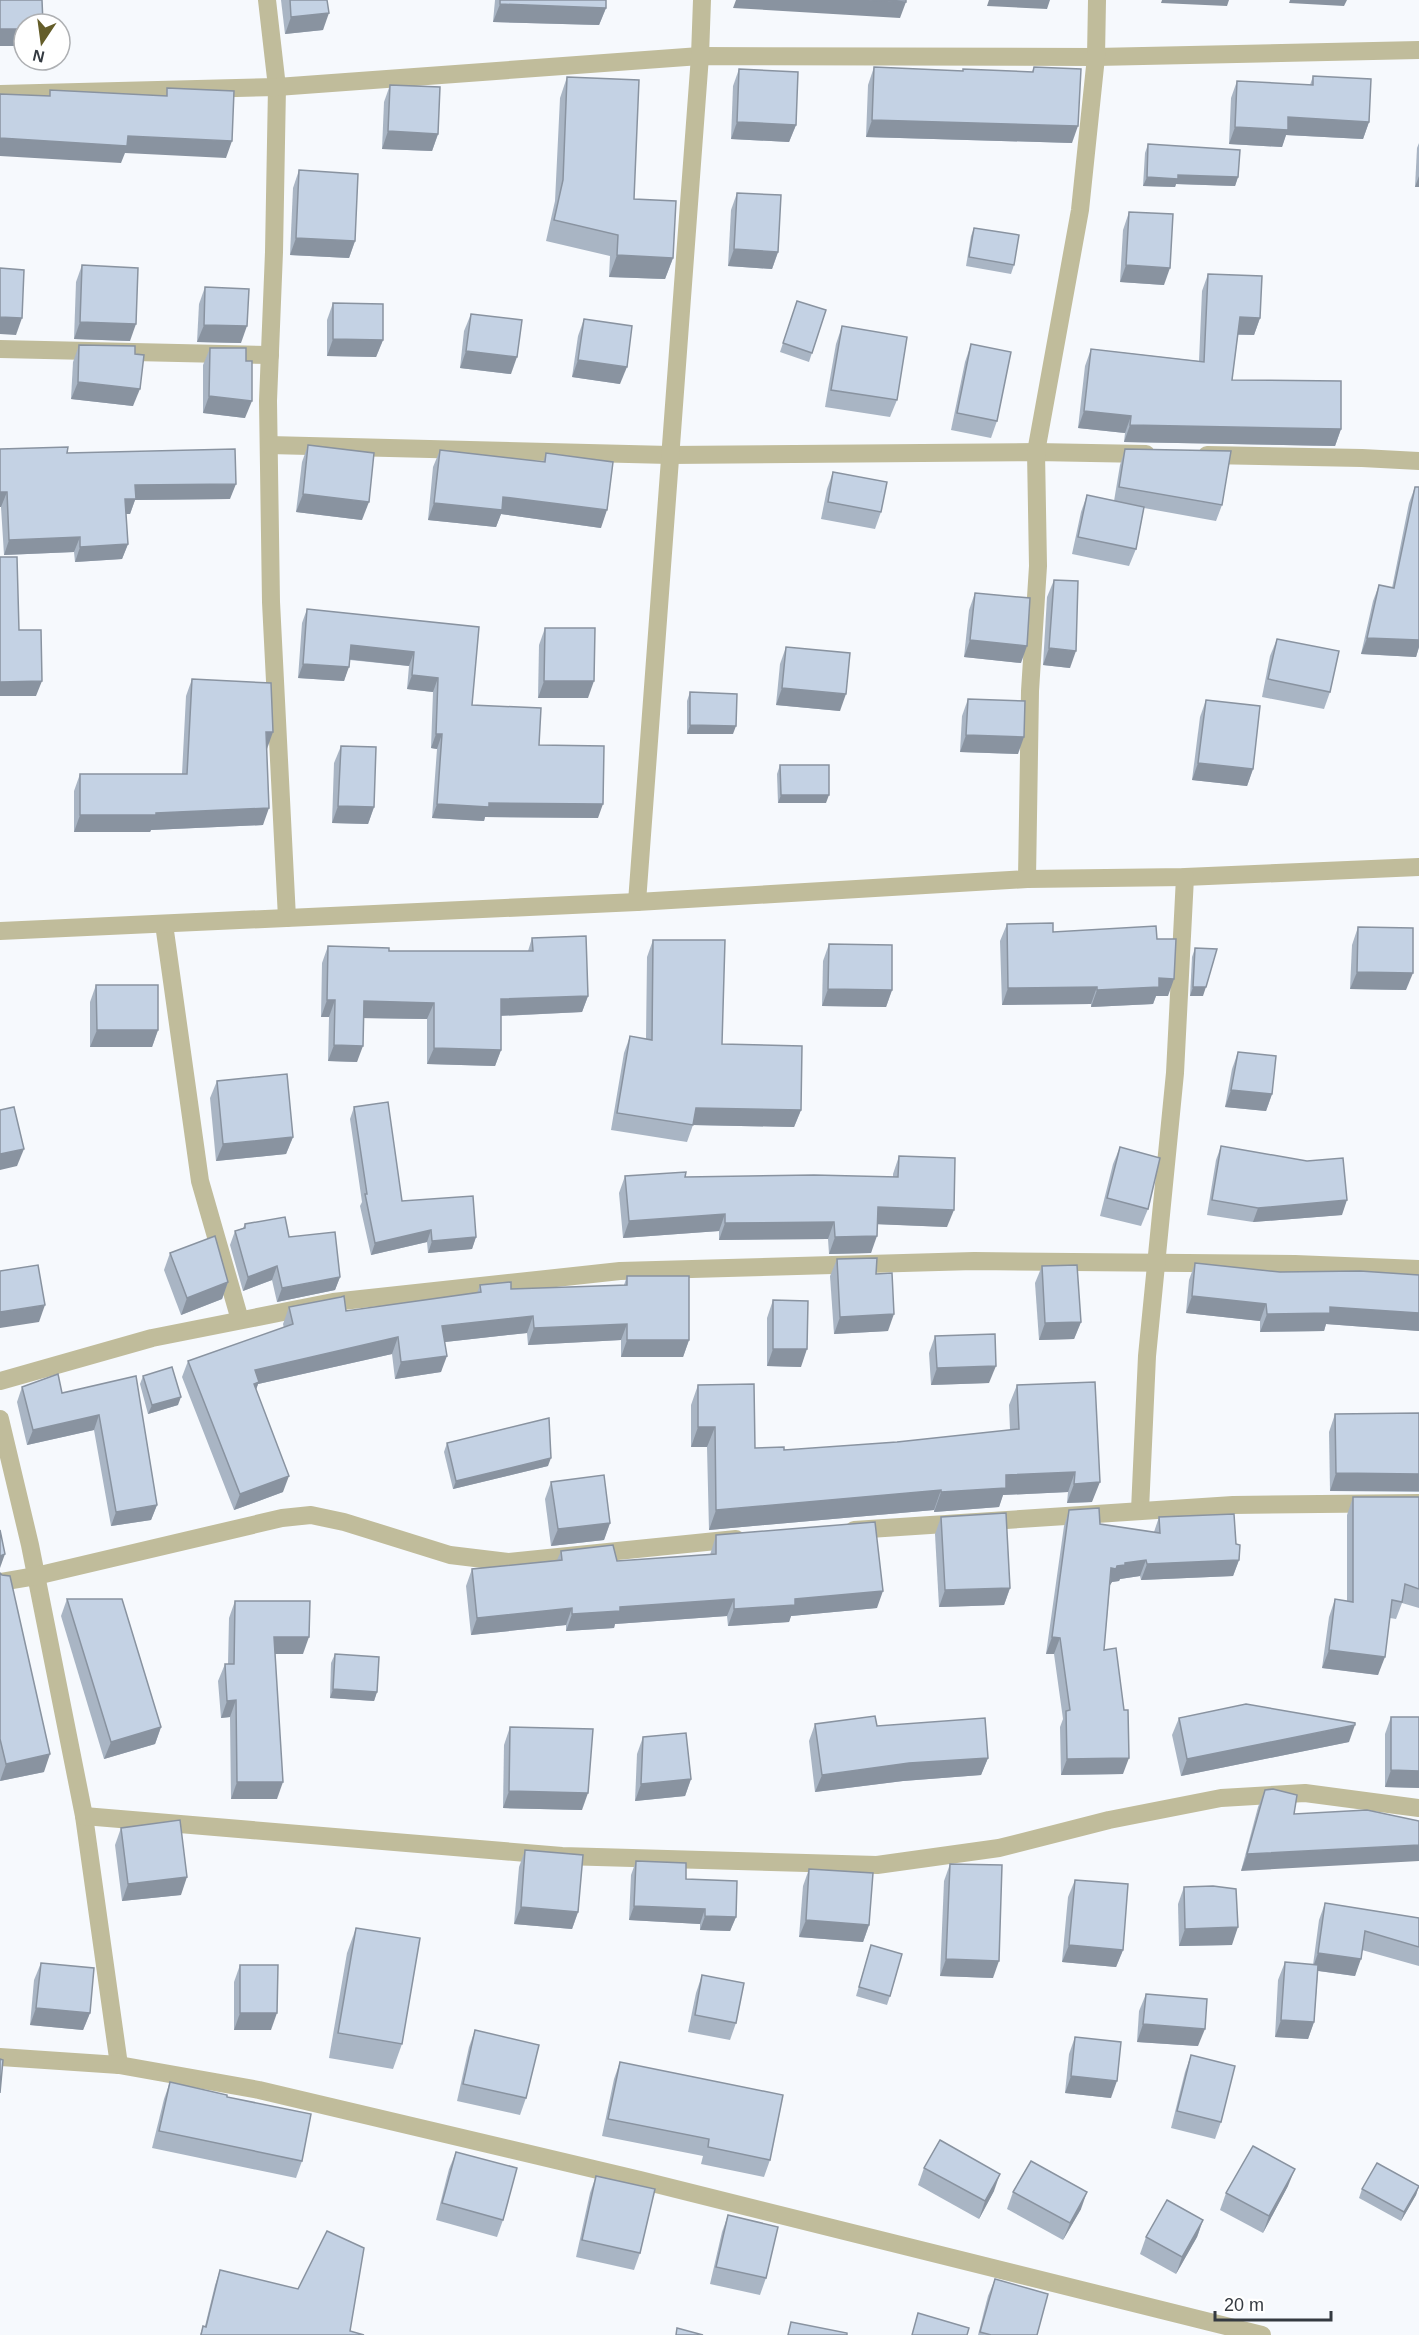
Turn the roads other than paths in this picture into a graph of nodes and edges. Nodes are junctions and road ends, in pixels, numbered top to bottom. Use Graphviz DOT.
graph roads {
  1 [pos="267,0"];
  2 [pos="702,0"];
  3 [pos="1097,0"];
  4 [pos="1419,50"];
  5 [pos="700,56"];
  6 [pos="1096,57"];
  7 [pos="278,87"];
  8 [pos="0,94"];
  9 [pos="0,349"];
  10 [pos="270,355"];
  11 [pos="269,445"];
  12 [pos="1036,452"];
  13 [pos="1164,454"];
  14 [pos="669,455"];
  15 [pos="1187,455"];
  16 [pos="1419,461"];
  17 [pos="1419,867"];
  18 [pos="1185,877"];
  19 [pos="1027,879"];
  20 [pos="637,902"];
  21 [pos="287,918"];
  22 [pos="164,924"];
  23 [pos="0,931"];
  24 [pos="1156,1262"];
  25 [pos="1419,1269"];
  26 [pos="240,1320"];
  27 [pos="0,1381"];
  28 [pos="0,1419"];
  29 [pos="1419,1503"];
  30 [pos="1140,1510"];
  31 [pos="841,1531"];
  32 [pos="758,1537"];
  33 [pos="36,1576"];
  34 [pos="0,1582"];
  35 [pos="1419,1808"];
  36 [pos="84,1816"];
  37 [pos="0,2057"];
  38 [pos="119,2065"];
  39 [pos="1262,2335"];
  1 -- 7 [label="street"];
  2 -- 5 [label="street"];
  3 -- 6 [label="street"];
  4 -- 6 [label="street"];
  5 -- 6 [label="street"];
  5 -- 7 [label="street"];
  5 -- 14 [label="street"];
  6 -- 12 [label="street"];
  7 -- 8 [label="street"];
  7 -- 10 [label="street"];
  9 -- 10 [label="street"];
  10 -- 11 [label="street"];
  11 -- 14 [label="street"];
  11 -- 21 [label="street"];
  12 -- 13 [label="street"];
  12 -- 14 [label="street"];
  12 -- 19 [label="street"];
  14 -- 20 [label="street"];
  15 -- 16 [label="street"];
  17 -- 18 [label="street"];
  18 -- 19 [label="street"];
  18 -- 24 [label="street"];
  19 -- 20 [label="street"];
  20 -- 21 [label="street"];
  21 -- 22 [label="street"];
  22 -- 23 [label="street"];
  22 -- 26 [label="street"];
  24 -- 25 [label="street"];
  24 -- 26 [label="street"];
  24 -- 30 [label="street"];
  26 -- 27 [label="street"];
  28 -- 33 [label="street"];
  29 -- 30 [label="street"];
  30 -- 31 [label="street"];
  32 -- 33 [label="street"];
  33 -- 34 [label="street"];
  33 -- 36 [label="street"];
  35 -- 36 [label="street"];
  36 -- 38 [label="street"];
  37 -- 38 [label="street"];
  38 -- 39 [label="street"];
}
